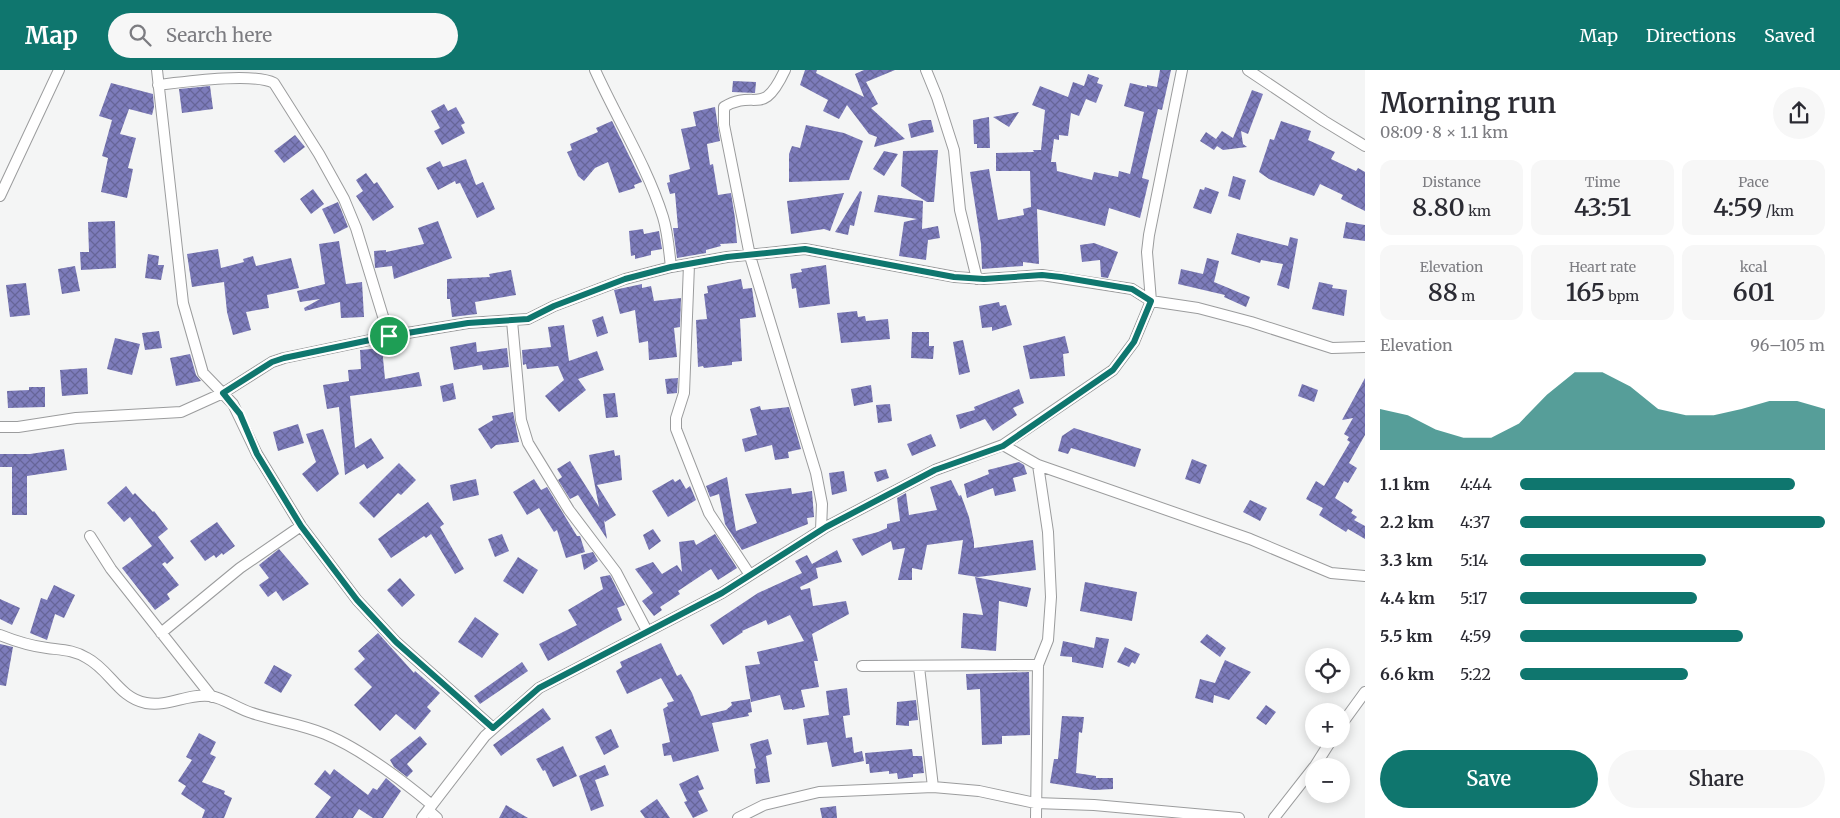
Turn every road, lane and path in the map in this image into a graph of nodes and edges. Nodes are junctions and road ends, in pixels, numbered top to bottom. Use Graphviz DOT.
graph roads {
  1 [pos="59,70"];
  2 [pos="157,70"];
  3 [pos="595,70"];
  4 [pos="785,70"];
  5 [pos="926,70"];
  6 [pos="1182,70"];
  7 [pos="1248,70"];
  8 [pos="158,86"];
  9 [pos="1365,146"];
  10 [pos="0,196"];
  11 [pos="750,256"];
  12 [pos="689,265"];
  13 [pos="671,267"];
  14 [pos="977,279"];
  15 [pos="1151,301"];
  16 [pos="512,321"];
  17 [pos="389,336"];
  18 [pos="1362,348"];
  19 [pos="1365,357"];
  20 [pos="223,393"];
  21 [pos="0,427"];
  22 [pos="1003,446"];
  23 [pos="1038,465"];
  24 [pos="301,526"];
  25 [pos="822,530"];
  26 [pos="90,536"];
  27 [pos="750,575"];
  28 [pos="1365,576"];
  29 [pos="647,631"];
  30 [pos="162,633"];
  31 [pos="0,635"];
  32 [pos="1038,665"];
  33 [pos="862,666"];
  34 [pos="919,667"];
  35 [pos="1365,692"];
  36 [pos="212,696"];
  37 [pos="1350,713"];
  38 [pos="493,728"];
  39 [pos="1305,778"];
  40 [pos="933,787"];
  41 [pos="1035,803"];
  42 [pos="427,811"];
  43 [pos="437,818"];
  44 [pos="738,818"];
  45 [pos="1036,818"];
  46 [pos="1239,818"];
  47 [pos="1274,818"];
  1 -- 10 [label="street"];
  2 -- 8 [label="street"];
  3 -- 13 [label="street"];
  4 -- 11 [label="street"];
  5 -- 14 [label="street"];
  6 -- 15 [label="street"];
  7 -- 9 [label="street"];
  8 -- 17 [label="street"];
  8 -- 20 [label="street"];
  11 -- 12 [label="street"];
  11 -- 14 [label="street"];
  11 -- 25 [label="street"];
  12 -- 13 [label="street"];
  12 -- 27 [label="street"];
  13 -- 16 [label="street"];
  14 -- 15 [label="street"];
  15 -- 18 [label="street"];
  15 -- 22 [label="street"];
  16 -- 17 [label="street"];
  16 -- 29 [label="street"];
  17 -- 20 [label="street"];
  18 -- 19 [label="street"];
  20 -- 21 [label="street"];
  20 -- 24 [label="street"];
  22 -- 23 [label="street"];
  22 -- 25 [label="street"];
  23 -- 28 [label="street"];
  23 -- 32 [label="street"];
  24 -- 30 [label="street"];
  24 -- 38 [label="street"];
  25 -- 27 [label="street"];
  26 -- 30 [label="street"];
  27 -- 29 [label="street"];
  29 -- 38 [label="street"];
  30 -- 36 [label="street"];
  31 -- 36 [label="street"];
  32 -- 34 [label="street"];
  32 -- 41 [label="street"];
  33 -- 34 [label="street"];
  34 -- 40 [label="street"];
  35 -- 37 [label="street"];
  36 -- 42 [label="street"];
  38 -- 42 [label="street"];
  39 -- 47 [label="street"];
  40 -- 41 [label="street"];
  40 -- 44 [label="street"];
  41 -- 45 [label="street"];
  41 -- 46 [label="street"];
  42 -- 43 [label="street"];
}
